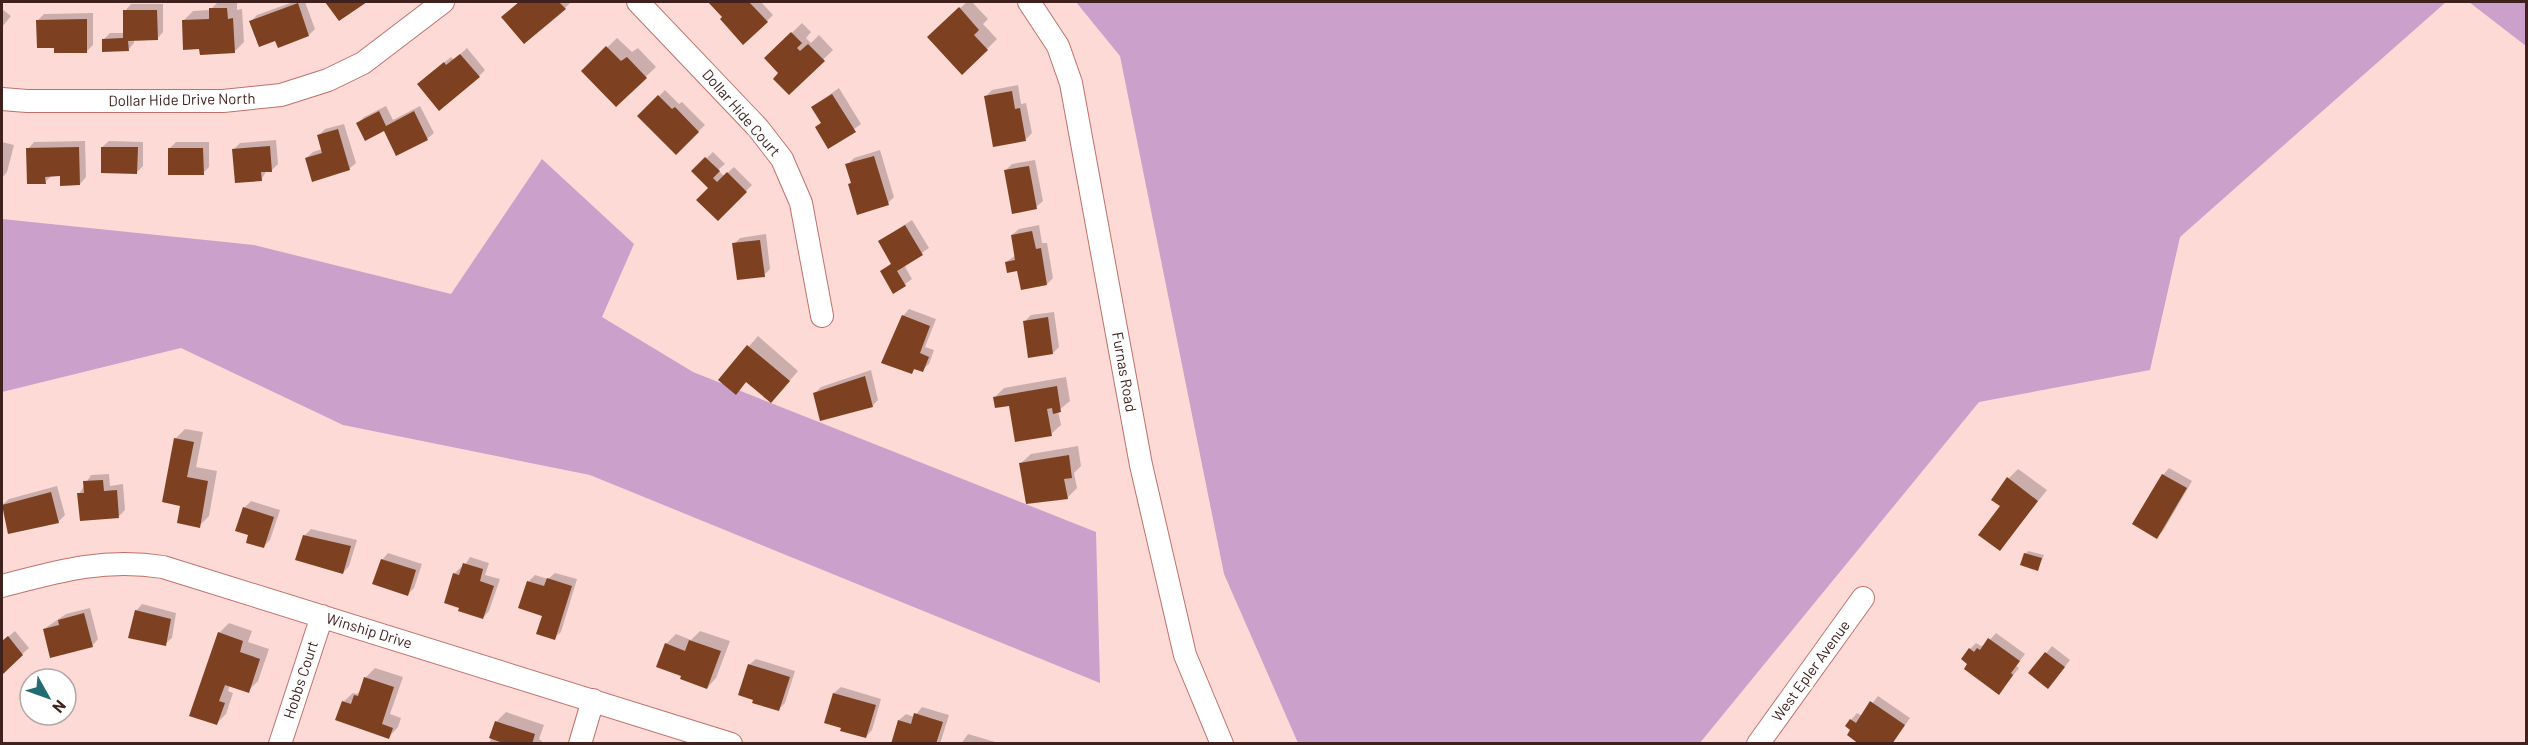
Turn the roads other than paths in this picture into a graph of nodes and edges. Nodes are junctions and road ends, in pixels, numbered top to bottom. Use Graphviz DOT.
graph roads {
  1 [pos="443,2"];
  2 [pos="638,2"];
  3 [pos="1029,2"];
  4 [pos="2,99"];
  5 [pos="822,316"];
  6 [pos="2,586"];
  7 [pos="1863,598"];
  8 [pos="321,616"];
  9 [pos="593,700"];
  10 [pos="280,744"];
  11 [pos="580,744"];
  12 [pos="731,744"];
  13 [pos="1222,744"];
  14 [pos="1758,744"];
  1 -- 4 [label="street, Dollar Hide Drive North"];
  2 -- 5 [label="street, Dollar Hide Court"];
  3 -- 13 [label="street, Furnas Road"];
  6 -- 8 [label="street, Winship Drive"];
  7 -- 14 [label="street, West Epler Avenue"];
  8 -- 9 [label="street, Winship Drive"];
  8 -- 10 [label="street, Hobbs Court"];
  9 -- 11 [label="street"];
  9 -- 12 [label="street, Winship Drive"];
}
